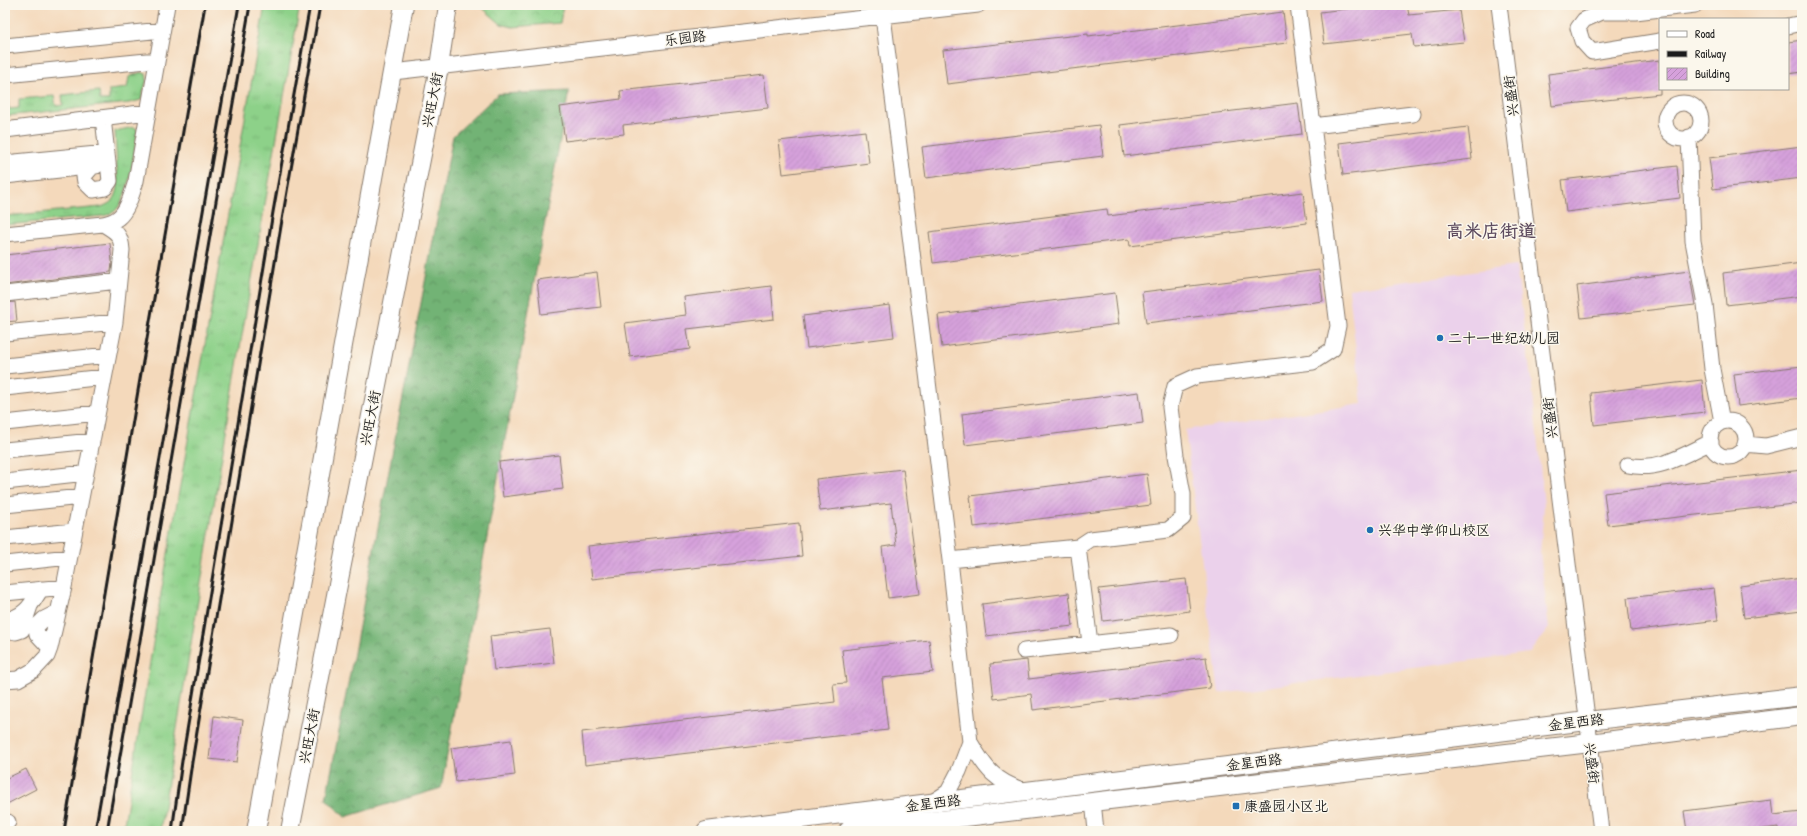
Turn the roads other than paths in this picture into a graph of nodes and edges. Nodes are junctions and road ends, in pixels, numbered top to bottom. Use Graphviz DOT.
graph roads {
  1 [pos="167,5"];
  2 [pos="404,5"];
  3 [pos="448,5"];
  4 [pos="978,5"];
  5 [pos="1298,5"];
  6 [pos="1499,5"];
  7 [pos="1695,5"];
  8 [pos="883,16"];
  9 [pos="1802,23"];
  10 [pos="1789,26"];
  11 [pos="162,34"];
  12 [pos="1659,41"];
  13 [pos="5,46"];
  14 [pos="5,54"];
  15 [pos="157,60"];
  16 [pos="439,67"];
  17 [pos="393,72"];
  18 [pos="5,75"];
  19 [pos="1682,96"];
  20 [pos="148,112"];
  21 [pos="1413,114"];
  22 [pos="102,118"];
  23 [pos="1313,126"];
  24 [pos="5,130"];
  25 [pos="1689,138"];
  26 [pos="107,159"];
  27 [pos="5,163"];
  28 [pos="88,172"];
  29 [pos="5,176"];
  30 [pos="5,185"];
  31 [pos="103,224"];
  32 [pos="5,234"];
  33 [pos="118,282"];
  34 [pos="5,294"];
  35 [pos="115,322"];
  36 [pos="5,333"];
  37 [pos="108,355"];
  38 [pos="5,366"];
  39 [pos="104,377"];
  40 [pos="5,388"];
  41 [pos="97,414"];
  42 [pos="1722,422"];
  43 [pos="5,424"];
  44 [pos="1802,437"];
  45 [pos="92,440"];
  46 [pos="1711,442"];
  47 [pos="1745,444"];
  48 [pos="5,450"];
  49 [pos="1628,465"];
  50 [pos="86,473"];
  51 [pos="5,482"];
  52 [pos="81,497"];
  53 [pos="5,505"];
  54 [pos="74,531"];
  55 [pos="5,538"];
  56 [pos="1078,547"];
  57 [pos="69,557"];
  58 [pos="950,560"];
  59 [pos="5,564"];
  60 [pos="64,587"];
  61 [pos="41,589"];
  62 [pos="5,593"];
  63 [pos="30,606"];
  64 [pos="5,620"];
  65 [pos="5,630"];
  66 [pos="1170,635"];
  67 [pos="1090,643"];
  68 [pos="1024,651"];
  69 [pos="5,680"];
  70 [pos="1802,696"];
  71 [pos="1802,716"];
  72 [pos="1587,720"];
  73 [pos="970,742"];
  74 [pos="1590,743"];
  75 [pos="1026,791"];
  76 [pos="1093,802"];
  77 [pos="931,803"];
  78 [pos="883,829"];
  79 [pos="256,831"];
  80 [pos="290,831"];
  81 [pos="706,831"];
  82 [pos="848,831"];
  83 [pos="1096,831"];
  84 [pos="1601,831"];
  1 -- 11 [label="street"];
  2 -- 17 [label="main road"];
  3 -- 16 [label="main road, 兴旺大街"];
  4 -- 8 [label="street, 乐园路"];
  5 -- 23 [label="street"];
  6 -- 72 [label="street, 兴盛街"];
  7 -- 12 [label="street"];
  8 -- 16 [label="street, 乐园路"];
  8 -- 58 [label="street"];
  9 -- 10 [label="street"];
  11 -- 13 [label="street"];
  11 -- 14 [label="street"];
  11 -- 15 [label="street"];
  15 -- 18 [label="street"];
  15 -- 20 [label="street"];
  16 -- 17 [label="street, 乐园路"];
  16 -- 80 [label="main road, 兴旺大街"];
  17 -- 79 [label="main road"];
  19 -- 25 [label="street"];
  19 -- 25 [label="street"];
  20 -- 22 [label="street"];
  20 -- 31 [label="street"];
  21 -- 23 [label="street"];
  22 -- 24 [label="street"];
  22 -- 26 [label="street"];
  23 -- 56 [label="street"];
  25 -- 42 [label="street"];
  26 -- 27 [label="street"];
  26 -- 28 [label="street"];
  26 -- 28 [label="street"];
  28 -- 29 [label="street"];
  28 -- 30 [label="street"];
  31 -- 32 [label="street"];
  31 -- 33 [label="street"];
  33 -- 34 [label="street"];
  33 -- 35 [label="street"];
  35 -- 36 [label="street"];
  35 -- 37 [label="street"];
  37 -- 38 [label="street"];
  37 -- 39 [label="street"];
  39 -- 40 [label="street"];
  39 -- 41 [label="street"];
  41 -- 43 [label="street"];
  41 -- 45 [label="street"];
  42 -- 46 [label="street"];
  42 -- 47 [label="street"];
  44 -- 47 [label="street"];
  45 -- 48 [label="street"];
  45 -- 50 [label="street"];
  46 -- 47 [label="street"];
  46 -- 49 [label="street"];
  50 -- 51 [label="street"];
  50 -- 52 [label="street"];
  52 -- 53 [label="street"];
  52 -- 54 [label="street"];
  54 -- 55 [label="street"];
  54 -- 57 [label="street"];
  56 -- 58 [label="street"];
  56 -- 67 [label="street"];
  57 -- 59 [label="street"];
  57 -- 60 [label="street"];
  58 -- 73 [label="street"];
  60 -- 61 [label="street"];
  60 -- 69 [label="street"];
  61 -- 62 [label="street"];
  61 -- 63 [label="street"];
  63 -- 64 [label="street"];
  63 -- 65 [label="street"];
  66 -- 67 [label="street"];
  67 -- 68 [label="street"];
  70 -- 72 [label="main road, 金星西路"];
  71 -- 74 [label="main road, 金星西路"];
  72 -- 74 [label="street, 兴盛街"];
  72 -- 75 [label="main road, 金星西路"];
  73 -- 75 [label="street"];
  73 -- 77 [label="street"];
  74 -- 76 [label="main road, 金星西路"];
  74 -- 84 [label="street, 兴盛街"];
  75 -- 77 [label="main road, 金星西路"];
  76 -- 78 [label="main road, 金星西路"];
  76 -- 83 [label="street"];
  77 -- 81 [label="main road, 金星西路"];
  78 -- 82 [label="main road, 金星西路"];
}
